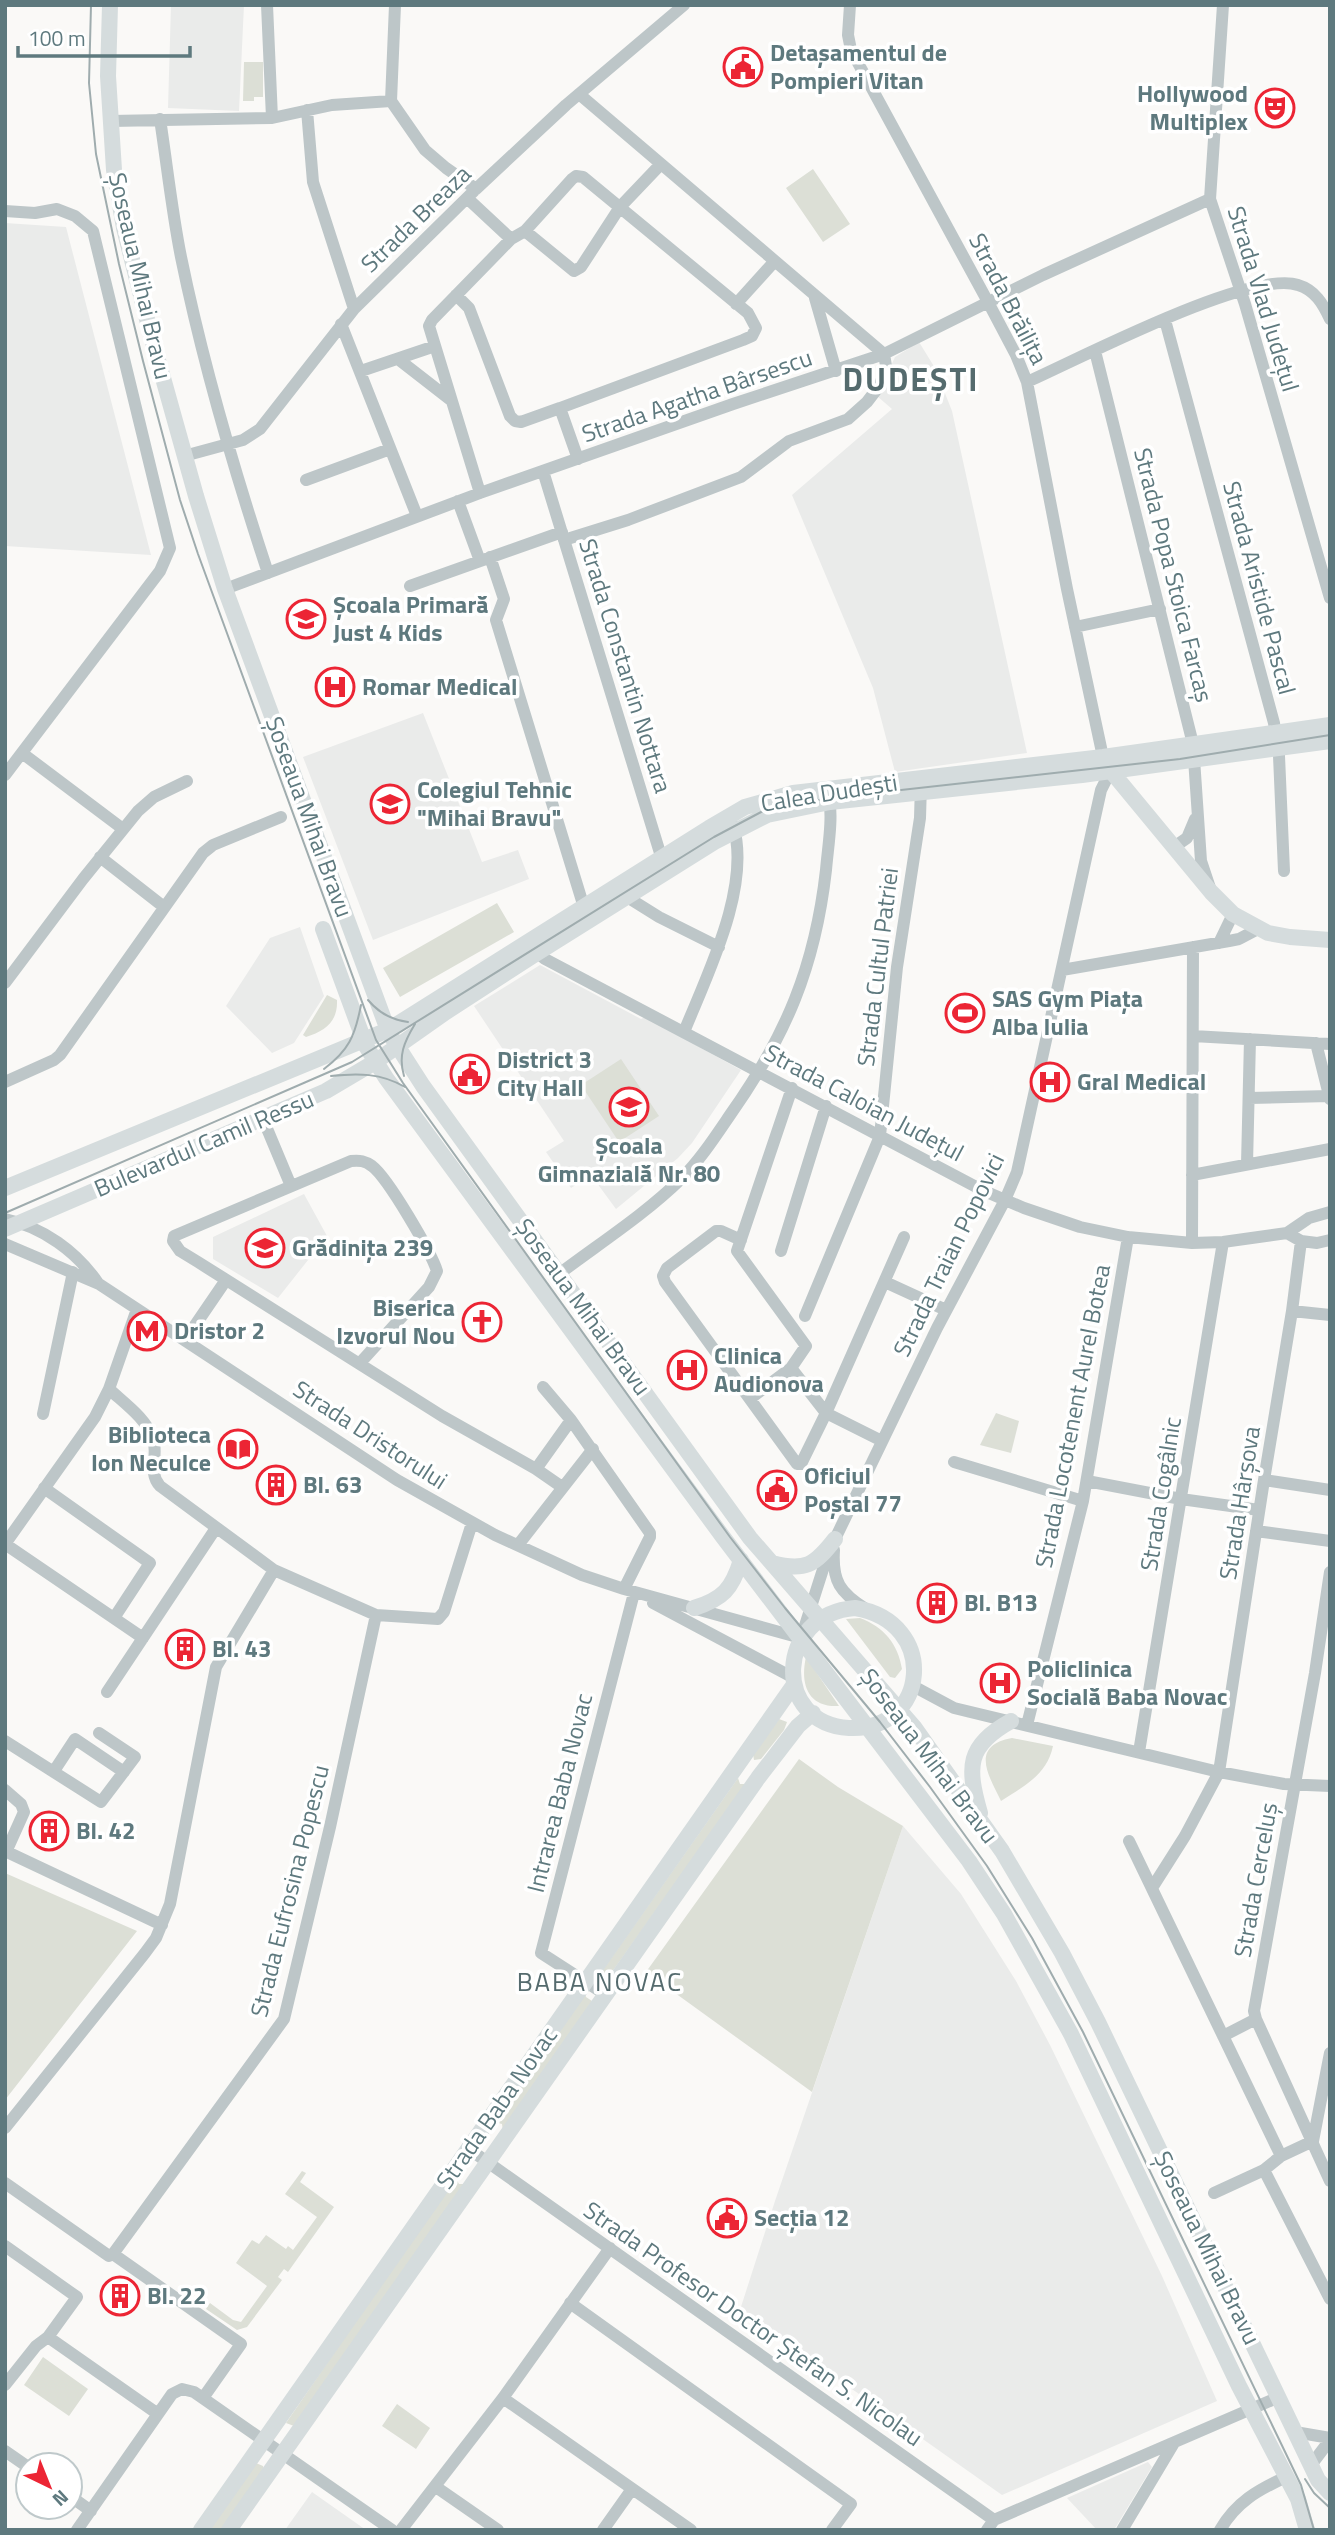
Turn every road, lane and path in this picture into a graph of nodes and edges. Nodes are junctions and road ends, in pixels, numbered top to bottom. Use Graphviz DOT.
graph roads {
  1 [pos="110,5"];
  2 [pos="267,5"];
  3 [pos="395,5"];
  4 [pos="684,5"];
  5 [pos="850,5"];
  6 [pos="1223,5"];
  7 [pos="579,94"];
  8 [pos="391,101"];
  9 [pos="307,110"];
  10 [pos="272,118"];
  11 [pos="160,119"];
  12 [pos="111,121"];
  13 [pos="660,165"];
  14 [pos="472,193"];
  15 [pos="1210,199"];
  16 [pos="620,207"];
  17 [pos="5,211"];
  18 [pos="526,231"];
  19 [pos="511,239"];
  20 [pos="774,262"];
  21 [pos="1241,289"];
  22 [pos="456,295"];
  23 [pos="815,298"];
  24 [pos="988,302"];
  25 [pos="736,304"];
  26 [pos="354,309"];
  27 [pos="1330,319"];
  28 [pos="1165,320"];
  29 [pos="341,324"];
  30 [pos="435,346"];
  31 [pos="1095,351"];
  32 [pos="884,354"];
  33 [pos="398,359"];
  34 [pos="361,371"];
  35 [pos="836,371"];
  36 [pos="1027,382"];
  37 [pos="452,401"];
  38 [pos="560,408"];
  39 [pos="228,445"];
  40 [pos="390,449"];
  41 [pos="184,456"];
  42 [pos="578,459"];
  43 [pos="543,471"];
  44 [pos="306,480"];
  45 [pos="480,493"];
  46 [pos="458,501"];
  47 [pos="417,516"];
  48 [pos="563,536"];
  49 [pos="485,559"];
  50 [pos="268,573"];
  51 [pos="410,586"];
  52 [pos="225,589"];
  53 [pos="1329,593"];
  54 [pos="1160,609"];
  55 [pos="1075,627"];
  56 [pos="1330,725"];
  57 [pos="1277,741"];
  58 [pos="1330,741"];
  59 [pos="22,753"];
  60 [pos="1194,753"];
  61 [pos="1106,764"];
  62 [pos="5,775"];
  63 [pos="187,781"];
  64 [pos="921,786"];
  65 [pos="829,795"];
  66 [pos="1197,811"];
  67 [pos="281,817"];
  68 [pos="732,823"];
  69 [pos="123,829"];
  70 [pos="1174,847"];
  71 [pos="100,857"];
  72 [pos="664,865"];
  73 [pos="1284,872"];
  74 [pos="1211,892"];
  75 [pos="627,897"];
  76 [pos="164,907"];
  77 [pos="586,913"];
  78 [pos="1233,915"];
  79 [pos="323,929"];
  80 [pos="1258,929"];
  81 [pos="1330,940"];
  82 [pos="1219,943"];
  83 [pos="532,947"];
  84 [pos="719,947"];
  85 [pos="1193,947"];
  86 [pos="1062,970"];
  87 [pos="5,983"];
  88 [pos="373,992"];
  89 [pos="349,1003"];
  90 [pos="388,1030"];
  91 [pos="684,1032"];
  92 [pos="1193,1036"];
  93 [pos="1250,1039"];
  94 [pos="364,1041"];
  95 [pos="1316,1043"];
  96 [pos="1330,1044"];
  97 [pos="396,1046"];
  98 [pos="323,1058"];
  99 [pos="375,1062"];
  100 [pos="760,1071"];
  101 [pos="418,1079"];
  102 [pos="5,1082"];
  103 [pos="334,1086"];
  104 [pos="792,1088"];
  105 [pos="398,1094"];
  106 [pos="1248,1098"];
  107 [pos="1329,1098"];
  108 [pos="826,1106"];
  109 [pos="263,1119"];
  110 [pos="880,1136"];
  111 [pos="1330,1149"];
  112 [pos="1247,1164"];
  113 [pos="1192,1175"];
  114 [pos="291,1186"];
  115 [pos="5,1188"];
  116 [pos="1005,1200"];
  117 [pos="1330,1212"];
  118 [pos="13,1221"];
  119 [pos="5,1229"];
  120 [pos="1287,1233"];
  121 [pos="904,1237"];
  122 [pos="1129,1237"];
  123 [pos="741,1240"];
  124 [pos="1330,1240"];
  125 [pos="1301,1241"];
  126 [pos="1223,1242"];
  127 [pos="1192,1243"];
  128 [pos="5,1244"];
  129 [pos="781,1251"];
  130 [pos="72,1272"];
  131 [pos="559,1274"];
  132 [pos="226,1280"];
  133 [pos="885,1282"];
  134 [pos="99,1284"];
  135 [pos="137,1309"];
  136 [pos="946,1310"];
  137 [pos="1292,1311"];
  138 [pos="1330,1315"];
  139 [pos="805,1316"];
  140 [pos="185,1340"];
  141 [pos="360,1363"];
  142 [pos="791,1368"];
  143 [pos="544,1387"];
  144 [pos="110,1390"];
  145 [pos="751,1398"];
  146 [pos="826,1413"];
  147 [pos="43,1414"];
  148 [pos="571,1420"];
  149 [pos="882,1441"];
  150 [pos="593,1449"];
  151 [pos="954,1462"];
  152 [pos="536,1469"];
  153 [pos="1264,1480"];
  154 [pos="1087,1481"];
  155 [pos="562,1487"];
  156 [pos="44,1488"];
  157 [pos="1330,1490"];
  158 [pos="1181,1499"];
  159 [pos="1083,1501"];
  160 [pos="1259,1510"];
  161 [pos="472,1523"];
  162 [pos="216,1528"];
  163 [pos="1256,1531"];
  164 [pos="835,1539"];
  165 [pos="1330,1541"];
  166 [pos="5,1544"];
  167 [pos="518,1545"];
  168 [pos="741,1560"];
  169 [pos="772,1563"];
  170 [pos="274,1570"];
  171 [pos="1330,1572"];
  172 [pos="629,1591"];
  173 [pos="694,1608"];
  174 [pos="870,1611"];
  175 [pos="816,1613"];
  176 [pos="376,1615"];
  177 [pos="114,1618"];
  178 [pos="143,1638"];
  179 [pos="801,1638"];
  180 [pos="793,1682"];
  181 [pos="913,1686"];
  182 [pos="107,1692"];
  183 [pos="899,1709"];
  184 [pos="813,1713"];
  185 [pos="1019,1723"];
  186 [pos="867,1727"];
  187 [pos="99,1733"];
  188 [pos="8,1743"];
  189 [pos="1139,1752"];
  190 [pos="54,1771"];
  191 [pos="124,1772"];
  192 [pos="1219,1772"];
  193 [pos="1294,1786"];
  194 [pos="1330,1786"];
  195 [pos="5,1790"];
  196 [pos="983,1822"];
  197 [pos="1129,1841"];
  198 [pos="6,1851"];
  199 [pos="1152,1888"];
  200 [pos="162,1925"];
  201 [pos="586,1982"];
  202 [pos="606,1995"];
  203 [pos="1256,2019"];
  204 [pos="1223,2036"];
  205 [pos="1330,2053"];
  206 [pos="5,2128"];
  207 [pos="1313,2141"];
  208 [pos="469,2149"];
  209 [pos="1281,2155"];
  210 [pos="488,2162"];
  211 [pos="1264,2170"];
  212 [pos="1330,2181"];
  213 [pos="5,2183"];
  214 [pos="1214,2193"];
  215 [pos="5,2246"];
  216 [pos="610,2248"];
  217 [pos="113,2254"];
  218 [pos="1330,2299"];
  219 [pos="570,2303"];
  220 [pos="48,2337"];
  221 [pos="11,2367"];
  222 [pos="5,2385"];
  223 [pos="1279,2397"];
  224 [pos="203,2398"];
  225 [pos="503,2398"];
  226 [pos="1252,2409"];
  227 [pos="158,2414"];
  228 [pos="1295,2432"];
  229 [pos="263,2439"];
  230 [pos="1330,2439"];
  231 [pos="1174,2443"];
  232 [pos="282,2452"];
  233 [pos="1314,2472"];
  234 [pos="1286,2477"];
  235 [pos="436,2487"];
  236 [pos="632,2488"];
  237 [pos="1330,2493"];
  238 [pos="1298,2499"];
  239 [pos="1330,2501"];
  240 [pos="84,2506"];
  241 [pos="91,2511"];
  242 [pos="991,2525"];
  243 [pos="77,2530"];
  244 [pos="201,2530"];
  245 [pos="229,2530"];
  246 [pos="392,2530"];
  247 [pos="401,2530"];
  248 [pos="498,2530"];
  249 [pos="603,2530"];
  250 [pos="691,2530"];
  251 [pos="832,2530"];
  252 [pos="1122,2530"];
  253 [pos="1220,2530"];
  254 [pos="1307,2530"];
  255 [pos="1316,2530"];
  1 -- 12 [label="main road, Șoseaua Mihai Bravu"];
  2 -- 10 [label="street"];
  3 -- 8 [label="street"];
  4 -- 7 [label="street, Strada Breaza"];
  5 -- 24 [label="street, Strada Brăilița"];
  6 -- 15 [label="street, Strada Vlad Județul"];
  7 -- 13 [label="street"];
  7 -- 14 [label="street, Strada Breaza"];
  8 -- 9 [label="street"];
  8 -- 14 [label="street"];
  9 -- 10 [label="street"];
  9 -- 26 [label="street"];
  10 -- 11 [label="street"];
  11 -- 12 [label="street"];
  11 -- 39 [label="street, Șoseaua Mihai Bravu"];
  12 -- 41 [label="main road, Șoseaua Mihai Bravu"];
  13 -- 16 [label="street"];
  13 -- 20 [label="street"];
  14 -- 19 [label="street"];
  14 -- 26 [label="street, Strada Breaza"];
  15 -- 21 [label="street, Strada Vlad Județul"];
  15 -- 24 [label="street, Strada Agatha Bârsescu"];
  16 -- 18 [label="street"];
  16 -- 18 [label="street"];
  16 -- 25 [label="street"];
  17 -- 59 [label="street"];
  18 -- 19 [label="street"];
  19 -- 22 [label="street"];
  20 -- 23 [label="street"];
  20 -- 25 [label="street"];
  21 -- 27 [label="street"];
  21 -- 28 [label="street"];
  21 -- 53 [label="street, Strada Vlad Județul"];
  22 -- 30 [label="street"];
  22 -- 38 [label="street"];
  23 -- 32 [label="street"];
  23 -- 35 [label="street"];
  24 -- 32 [label="street, Strada Agatha Bârsescu"];
  24 -- 36 [label="street, Strada Brăilița"];
  25 -- 38 [label="street"];
  26 -- 29 [label="street, Strada Breaza"];
  28 -- 31 [label="street"];
  28 -- 57 [label="street, Strada Aristide Pascal"];
  29 -- 34 [label="street"];
  29 -- 39 [label="street, Strada Breaza"];
  30 -- 33 [label="street"];
  30 -- 37 [label="street"];
  31 -- 36 [label="street"];
  31 -- 54 [label="street, Strada Popa Stoica Farcaș"];
  32 -- 35 [label="street, Strada Agatha Bârsescu"];
  32 -- 48 [label="street"];
  33 -- 34 [label="street"];
  33 -- 37 [label="street"];
  34 -- 40 [label="street"];
  35 -- 42 [label="street, Strada Agatha Bârsescu"];
  36 -- 55 [label="street, Strada Brăilița"];
  37 -- 45 [label="street"];
  38 -- 42 [label="street"];
  39 -- 41 [label="street, Strada Breaza"];
  39 -- 50 [label="street, Șoseaua Mihai Bravu"];
  40 -- 44 [label="street"];
  40 -- 47 [label="street"];
  41 -- 52 [label="main road, Șoseaua Mihai Bravu"];
  42 -- 43 [label="street, Strada Agatha Bârsescu"];
  43 -- 45 [label="street, Strada Agatha Bârsescu"];
  43 -- 48 [label="street, Strada Constantin Nottara"];
  45 -- 46 [label="street, Strada Agatha Bârsescu"];
  46 -- 47 [label="street, Strada Agatha Bârsescu"];
  46 -- 49 [label="street"];
  47 -- 50 [label="street, Strada Agatha Bârsescu"];
  48 -- 49 [label="street"];
  48 -- 72 [label="street, Strada Constantin Nottara"];
  49 -- 51 [label="street"];
  49 -- 77 [label="street"];
  50 -- 52 [label="street, Strada Agatha Bârsescu"];
  52 -- 88 [label="main road, Șoseaua Mihai Bravu"];
  54 -- 55 [label="street"];
  54 -- 60 [label="street, Strada Popa Stoica Farcaș"];
  55 -- 61 [label="street, Strada Brăilița"];
  56 -- 57 [label="main road, Calea Dudești"];
  57 -- 58 [label="main road, Calea Dudești"];
  57 -- 60 [label="main road, Calea Dudești"];
  57 -- 73 [label="street, Strada Aristide Pascal"];
  59 -- 62 [label="street"];
  59 -- 69 [label="street"];
  60 -- 61 [label="main road, Calea Dudești"];
  60 -- 66 [label="street, Strada Popa Stoica Farcaș"];
  61 -- 64 [label="main road, Calea Dudești"];
  61 -- 70 [label="main road"];
  61 -- 86 [label="street, Strada Traian Popovici"];
  63 -- 69 [label="street"];
  64 -- 65 [label="main road, Calea Dudești"];
  64 -- 110 [label="street, Strada Cultul Patriei"];
  65 -- 68 [label="main road, Calea Dudești"];
  65 -- 100 [label="street"];
  66 -- 70 [label="street, Strada Popa Stoica Farcaș"];
  66 -- 74 [label="street, Strada Popa Stoica Farcaș"];
  67 -- 76 [label="street"];
  68 -- 72 [label="main road, Calea Dudești"];
  68 -- 84 [label="street"];
  69 -- 71 [label="street"];
  70 -- 74 [label="main road"];
  71 -- 76 [label="street"];
  71 -- 87 [label="street"];
  72 -- 75 [label="main road, Calea Dudești"];
  72 -- 77 [label="main road, Calea Dudești"];
  74 -- 78 [label="main road"];
  75 -- 77 [label="main road, Calea Dudești"];
  75 -- 84 [label="street"];
  76 -- 102 [label="street"];
  77 -- 83 [label="main road, Calea Dudești"];
  78 -- 80 [label="main road"];
  78 -- 82 [label="street"];
  79 -- 89 [label="main road, Șoseaua Mihai Bravu"];
  80 -- 81 [label="main road"];
  80 -- 82 [label="street"];
  82 -- 85 [label="street"];
  83 -- 90 [label="main road, Calea Dudești"];
  83 -- 91 [label="street, Strada Caloian Județul"];
  83 -- 97 [label="main road, Calea Dudești"];
  84 -- 91 [label="street"];
  85 -- 86 [label="street"];
  85 -- 92 [label="street"];
  86 -- 116 [label="street, Strada Traian Popovici"];
  88 -- 89 [label="main road"];
  88 -- 90 [label="main road, Șoseaua Mihai Bravu"];
  89 -- 94 [label="main road, Șoseaua Mihai Bravu"];
  90 -- 94 [label="main road, Bulevardul Camil Ressu"];
  90 -- 97 [label="main road, Șoseaua Mihai Bravu"];
  91 -- 100 [label="street, Strada Caloian Județul"];
  92 -- 93 [label="street"];
  92 -- 113 [label="street"];
  93 -- 95 [label="street"];
  93 -- 106 [label="street"];
  94 -- 98 [label="main road, Bulevardul Camil Ressu"];
  94 -- 99 [label="main road, Șoseaua Mihai Bravu"];
  95 -- 96 [label="street"];
  95 -- 107 [label="street"];
  97 -- 99 [label="main road, Bulevardul Camil Ressu"];
  97 -- 101 [label="main road, Șoseaua Mihai Bravu"];
  98 -- 103 [label="main road"];
  98 -- 115 [label="main road, Bulevardul Camil Ressu"];
  99 -- 103 [label="main road, Bulevardul Camil Ressu"];
  99 -- 105 [label="main road, Șoseaua Mihai Bravu"];
  100 -- 104 [label="street, Strada Caloian Județul"];
  100 -- 131 [label="street"];
  101 -- 105 [label="main road"];
  101 -- 131 [label="main road, Șoseaua Mihai Bravu"];
  103 -- 109 [label="main road, Bulevardul Camil Ressu"];
  104 -- 108 [label="street, Strada Caloian Județul"];
  104 -- 123 [label="street"];
  105 -- 168 [label="main road, Șoseaua Mihai Bravu"];
  106 -- 107 [label="street"];
  106 -- 112 [label="street"];
  108 -- 110 [label="street, Strada Caloian Județul"];
  108 -- 129 [label="street"];
  109 -- 114 [label="street"];
  109 -- 118 [label="main road, Bulevardul Camil Ressu"];
  110 -- 116 [label="street, Strada Caloian Județul"];
  110 -- 139 [label="street, Strada Cultul Patriei"];
  111 -- 112 [label="street"];
  112 -- 113 [label="street"];
  113 -- 127 [label="street"];
  114 -- 132 [label="street"];
  114 -- 141 [label="street"];
  116 -- 122 [label="street, Strada Caloian Județul"];
  116 -- 136 [label="street, Strada Traian Popovici"];
  117 -- 120 [label="street, Strada Caloian Județul"];
  118 -- 119 [label="main road, Bulevardul Camil Ressu"];
  118 -- 134 [label="street, Strada Dristorului"];
  120 -- 125 [label="street"];
  120 -- 126 [label="street, Strada Caloian Județul"];
  121 -- 133 [label="street"];
  122 -- 127 [label="street, Strada Caloian Județul"];
  122 -- 154 [label="street, Strada Locotenent Aurel Botea"];
  123 -- 142 [label="street"];
  123 -- 145 [label="street"];
  124 -- 125 [label="street"];
  125 -- 137 [label="street, Strada Hârșova"];
  126 -- 127 [label="street, Strada Caloian Județul"];
  126 -- 158 [label="street, Strada Cogâlnic"];
  128 -- 130 [label="street, Strada Dristorului"];
  130 -- 134 [label="street, Strada Dristorului"];
  130 -- 147 [label="street"];
  131 -- 169 [label="main road, Șoseaua Mihai Bravu"];
  132 -- 140 [label="street"];
  132 -- 141 [label="street"];
  133 -- 136 [label="street"];
  133 -- 146 [label="street"];
  134 -- 135 [label="street, Strada Dristorului"];
  135 -- 140 [label="street, Strada Dristorului"];
  135 -- 144 [label="street"];
  136 -- 149 [label="street, Strada Traian Popovici"];
  137 -- 138 [label="street"];
  137 -- 153 [label="street, Strada Hârșova"];
  140 -- 161 [label="street, Strada Dristorului"];
  141 -- 152 [label="street"];
  142 -- 145 [label="street"];
  142 -- 146 [label="street"];
  143 -- 148 [label="street"];
  144 -- 156 [label="street"];
  144 -- 162 [label="street"];
  145 -- 146 [label="street"];
  146 -- 149 [label="street"];
  148 -- 150 [label="street"];
  148 -- 152 [label="street"];
  149 -- 164 [label="street, Strada Traian Popovici"];
  150 -- 155 [label="street"];
  150 -- 172 [label="street"];
  151 -- 159 [label="street"];
  152 -- 155 [label="street"];
  153 -- 157 [label="street"];
  153 -- 160 [label="street, Strada Hârșova"];
  154 -- 158 [label="street"];
  154 -- 159 [label="street, Strada Locotenent Aurel Botea"];
  155 -- 167 [label="street"];
  156 -- 166 [label="street"];
  156 -- 177 [label="street"];
  158 -- 160 [label="street"];
  158 -- 189 [label="street, Strada Cogâlnic"];
  159 -- 185 [label="street, Strada Locotenent Aurel Botea"];
  160 -- 163 [label="street, Strada Hârșova"];
  161 -- 167 [label="street, Strada Dristorului"];
  161 -- 176 [label="street"];
  162 -- 170 [label="street"];
  162 -- 178 [label="street"];
  163 -- 165 [label="street"];
  163 -- 192 [label="street, Strada Hârșova"];
  164 -- 169 [label="main road"];
  164 -- 174 [label="street, Strada Traian Popovici"];
  164 -- 175 [label="street, Strada Traian Popovici"];
  166 -- 177 [label="street"];
  167 -- 172 [label="street, Strada Dristorului"];
  168 -- 173 [label="main road"];
  168 -- 179 [label="main road, Șoseaua Mihai Bravu"];
  169 -- 175 [label="main road, Șoseaua Mihai Bravu"];
  170 -- 176 [label="street"];
  170 -- 200 [label="street"];
  171 -- 193 [label="street, Strada Cerceluș"];
  172 -- 173 [label="street, Strada Dristorului"];
  172 -- 180 [label="street, Strada Dristorului"];
  172 -- 201 [label="street, Intrarea Baba Novac"];
  173 -- 179 [label="street, Strada Dristorului"];
  174 -- 175 [label="main road"];
  174 -- 181 [label="main road"];
  175 -- 179 [label="main road"];
  175 -- 183 [label="main road, Șoseaua Mihai Bravu"];
  176 -- 217 [label="street, Strada Eufrosina Popescu"];
  177 -- 178 [label="street"];
  178 -- 182 [label="street"];
  179 -- 180 [label="main road"];
  179 -- 186 [label="main road, Șoseaua Mihai Bravu"];
  180 -- 184 [label="main road"];
  180 -- 201 [label="main road, Strada Baba Novac"];
  181 -- 183 [label="main road"];
  181 -- 185 [label="street"];
  183 -- 186 [label="main road"];
  183 -- 196 [label="main road, Șoseaua Mihai Bravu"];
  184 -- 186 [label="main road"];
  184 -- 202 [label="main road, Strada Baba Novac"];
  185 -- 189 [label="street"];
  185 -- 196 [label="main road"];
  186 -- 226 [label="main road, Șoseaua Mihai Bravu"];
  187 -- 191 [label="street"];
  188 -- 190 [label="street"];
  189 -- 192 [label="street"];
  190 -- 191 [label="street"];
  190 -- 191 [label="street"];
  192 -- 193 [label="street"];
  192 -- 199 [label="street, Strada Hârșova"];
  193 -- 194 [label="street"];
  193 -- 203 [label="street, Strada Cerceluș"];
  195 -- 198 [label="street"];
  196 -- 223 [label="main road, Șoseaua Mihai Bravu"];
  197 -- 199 [label="street"];
  198 -- 200 [label="street"];
  199 -- 204 [label="street"];
  200 -- 206 [label="street"];
  201 -- 202 [label="street"];
  201 -- 208 [label="main road, Strada Baba Novac"];
  202 -- 210 [label="main road, Strada Baba Novac"];
  203 -- 204 [label="street"];
  203 -- 207 [label="street, Strada Cerceluș"];
  204 -- 209 [label="street"];
  205 -- 207 [label="street"];
  207 -- 209 [label="street"];
  207 -- 212 [label="street, Strada Cerceluș"];
  208 -- 210 [label="street, Strada Profesor Doctor Ștefan S. Nicolau"];
  208 -- 229 [label="main road, Strada Baba Novac"];
  209 -- 211 [label="street"];
  210 -- 216 [label="street, Strada Profesor Doctor Ștefan S. Nicolau"];
  210 -- 232 [label="main road, Strada Baba Novac"];
  211 -- 214 [label="street"];
  211 -- 218 [label="street"];
  213 -- 217 [label="street"];
  215 -- 220 [label="street"];
  216 -- 219 [label="street"];
  216 -- 242 [label="street, Strada Profesor Doctor Ștefan S. Nicolau"];
  217 -- 224 [label="street"];
  219 -- 225 [label="street"];
  219 -- 251 [label="street"];
  220 -- 221 [label="street"];
  220 -- 227 [label="street"];
  221 -- 222 [label="street"];
  223 -- 226 [label="street"];
  223 -- 228 [label="main road, Șoseaua Mihai Bravu"];
  224 -- 227 [label="street"];
  224 -- 229 [label="street"];
  225 -- 235 [label="street"];
  225 -- 236 [label="street"];
  226 -- 231 [label="street"];
  226 -- 234 [label="main road, Șoseaua Mihai Bravu"];
  227 -- 241 [label="street"];
  228 -- 230 [label="street"];
  228 -- 233 [label="main road, Șoseaua Mihai Bravu"];
  229 -- 232 [label="street"];
  229 -- 244 [label="main road, Strada Baba Novac"];
  230 -- 233 [label="street"];
  231 -- 242 [label="street"];
  231 -- 252 [label="street"];
  232 -- 245 [label="main road, Strada Baba Novac"];
  232 -- 246 [label="street"];
  233 -- 237 [label="main road, Șoseaua Mihai Bravu"];
  233 -- 239 [label="main road"];
  234 -- 238 [label="main road, Șoseaua Mihai Bravu"];
  234 -- 253 [label="street"];
  235 -- 247 [label="street"];
  235 -- 248 [label="street"];
  236 -- 249 [label="street"];
  236 -- 250 [label="street"];
  238 -- 254 [label="main road, Șoseaua Mihai Bravu"];
  238 -- 255 [label="main road"];
  240 -- 241 [label="street"];
  241 -- 243 [label="street"];
}
